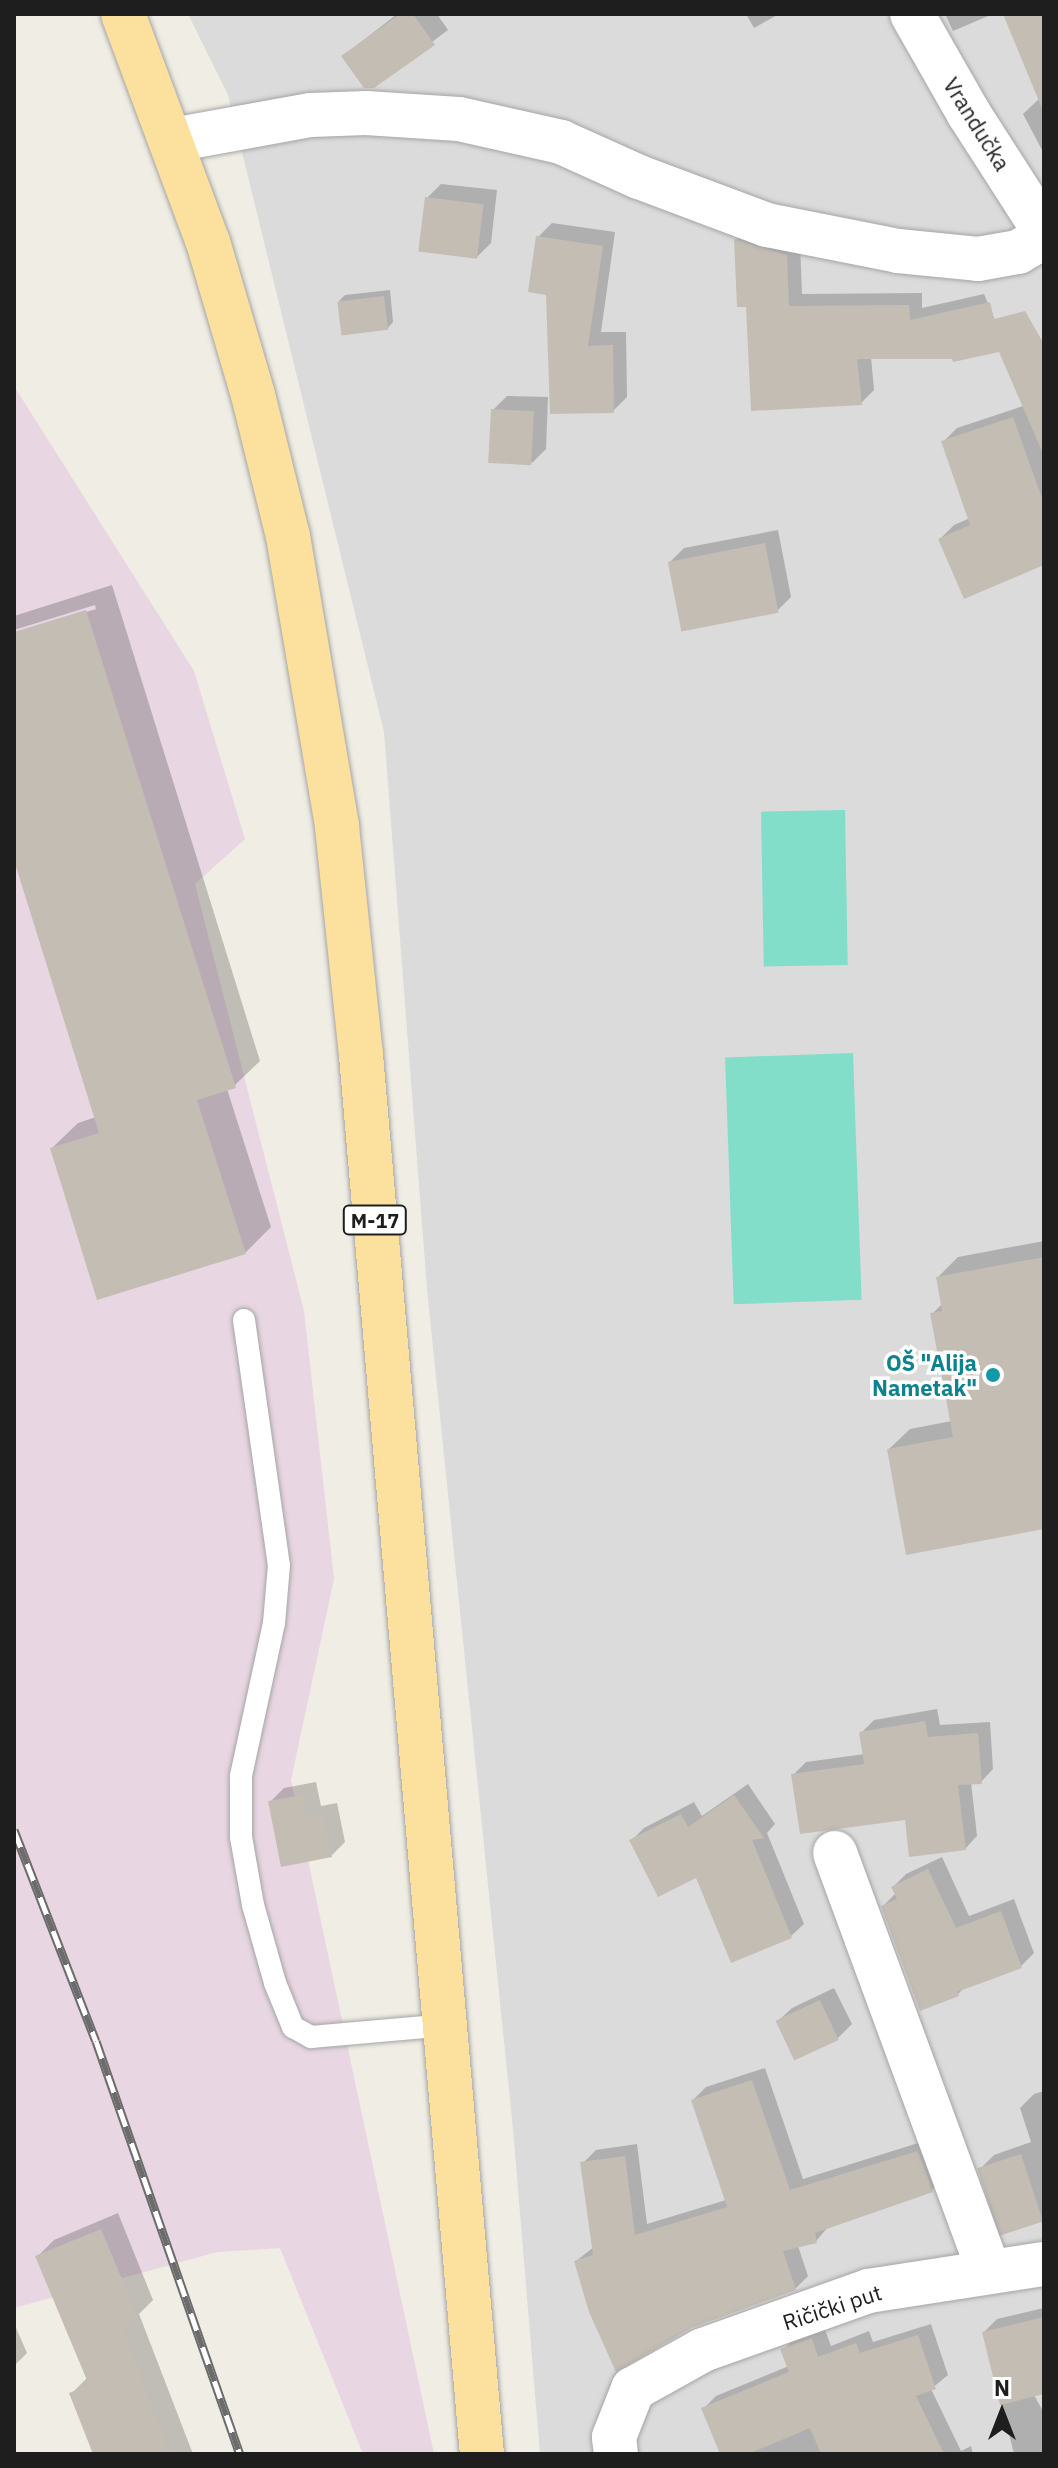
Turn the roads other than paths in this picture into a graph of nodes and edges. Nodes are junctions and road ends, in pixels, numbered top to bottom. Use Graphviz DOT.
graph roads {
  1 [pos="123,14"];
  2 [pos="912,14"];
  3 [pos="173,140"];
  4 [pos="1044,234"];
  5 [pos="244,1320"];
  6 [pos="835,1853"];
  7 [pos="447,2025"];
  8 [pos="1044,2264"];
  9 [pos="989,2272"];
  10 [pos="482,2454"];
  11 [pos="616,2454"];
  1 -- 3 [label="main road, M-17"];
  2 -- 4 [label="street, Vrandučka"];
  3 -- 4 [label="street"];
  3 -- 7 [label="main road, M-17"];
  5 -- 7 [label="lane"];
  6 -- 9 [label="street"];
  7 -- 10 [label="main road, M-17"];
  8 -- 9 [label="street, Ričički put"];
  9 -- 11 [label="street, Ričički put"];
}
